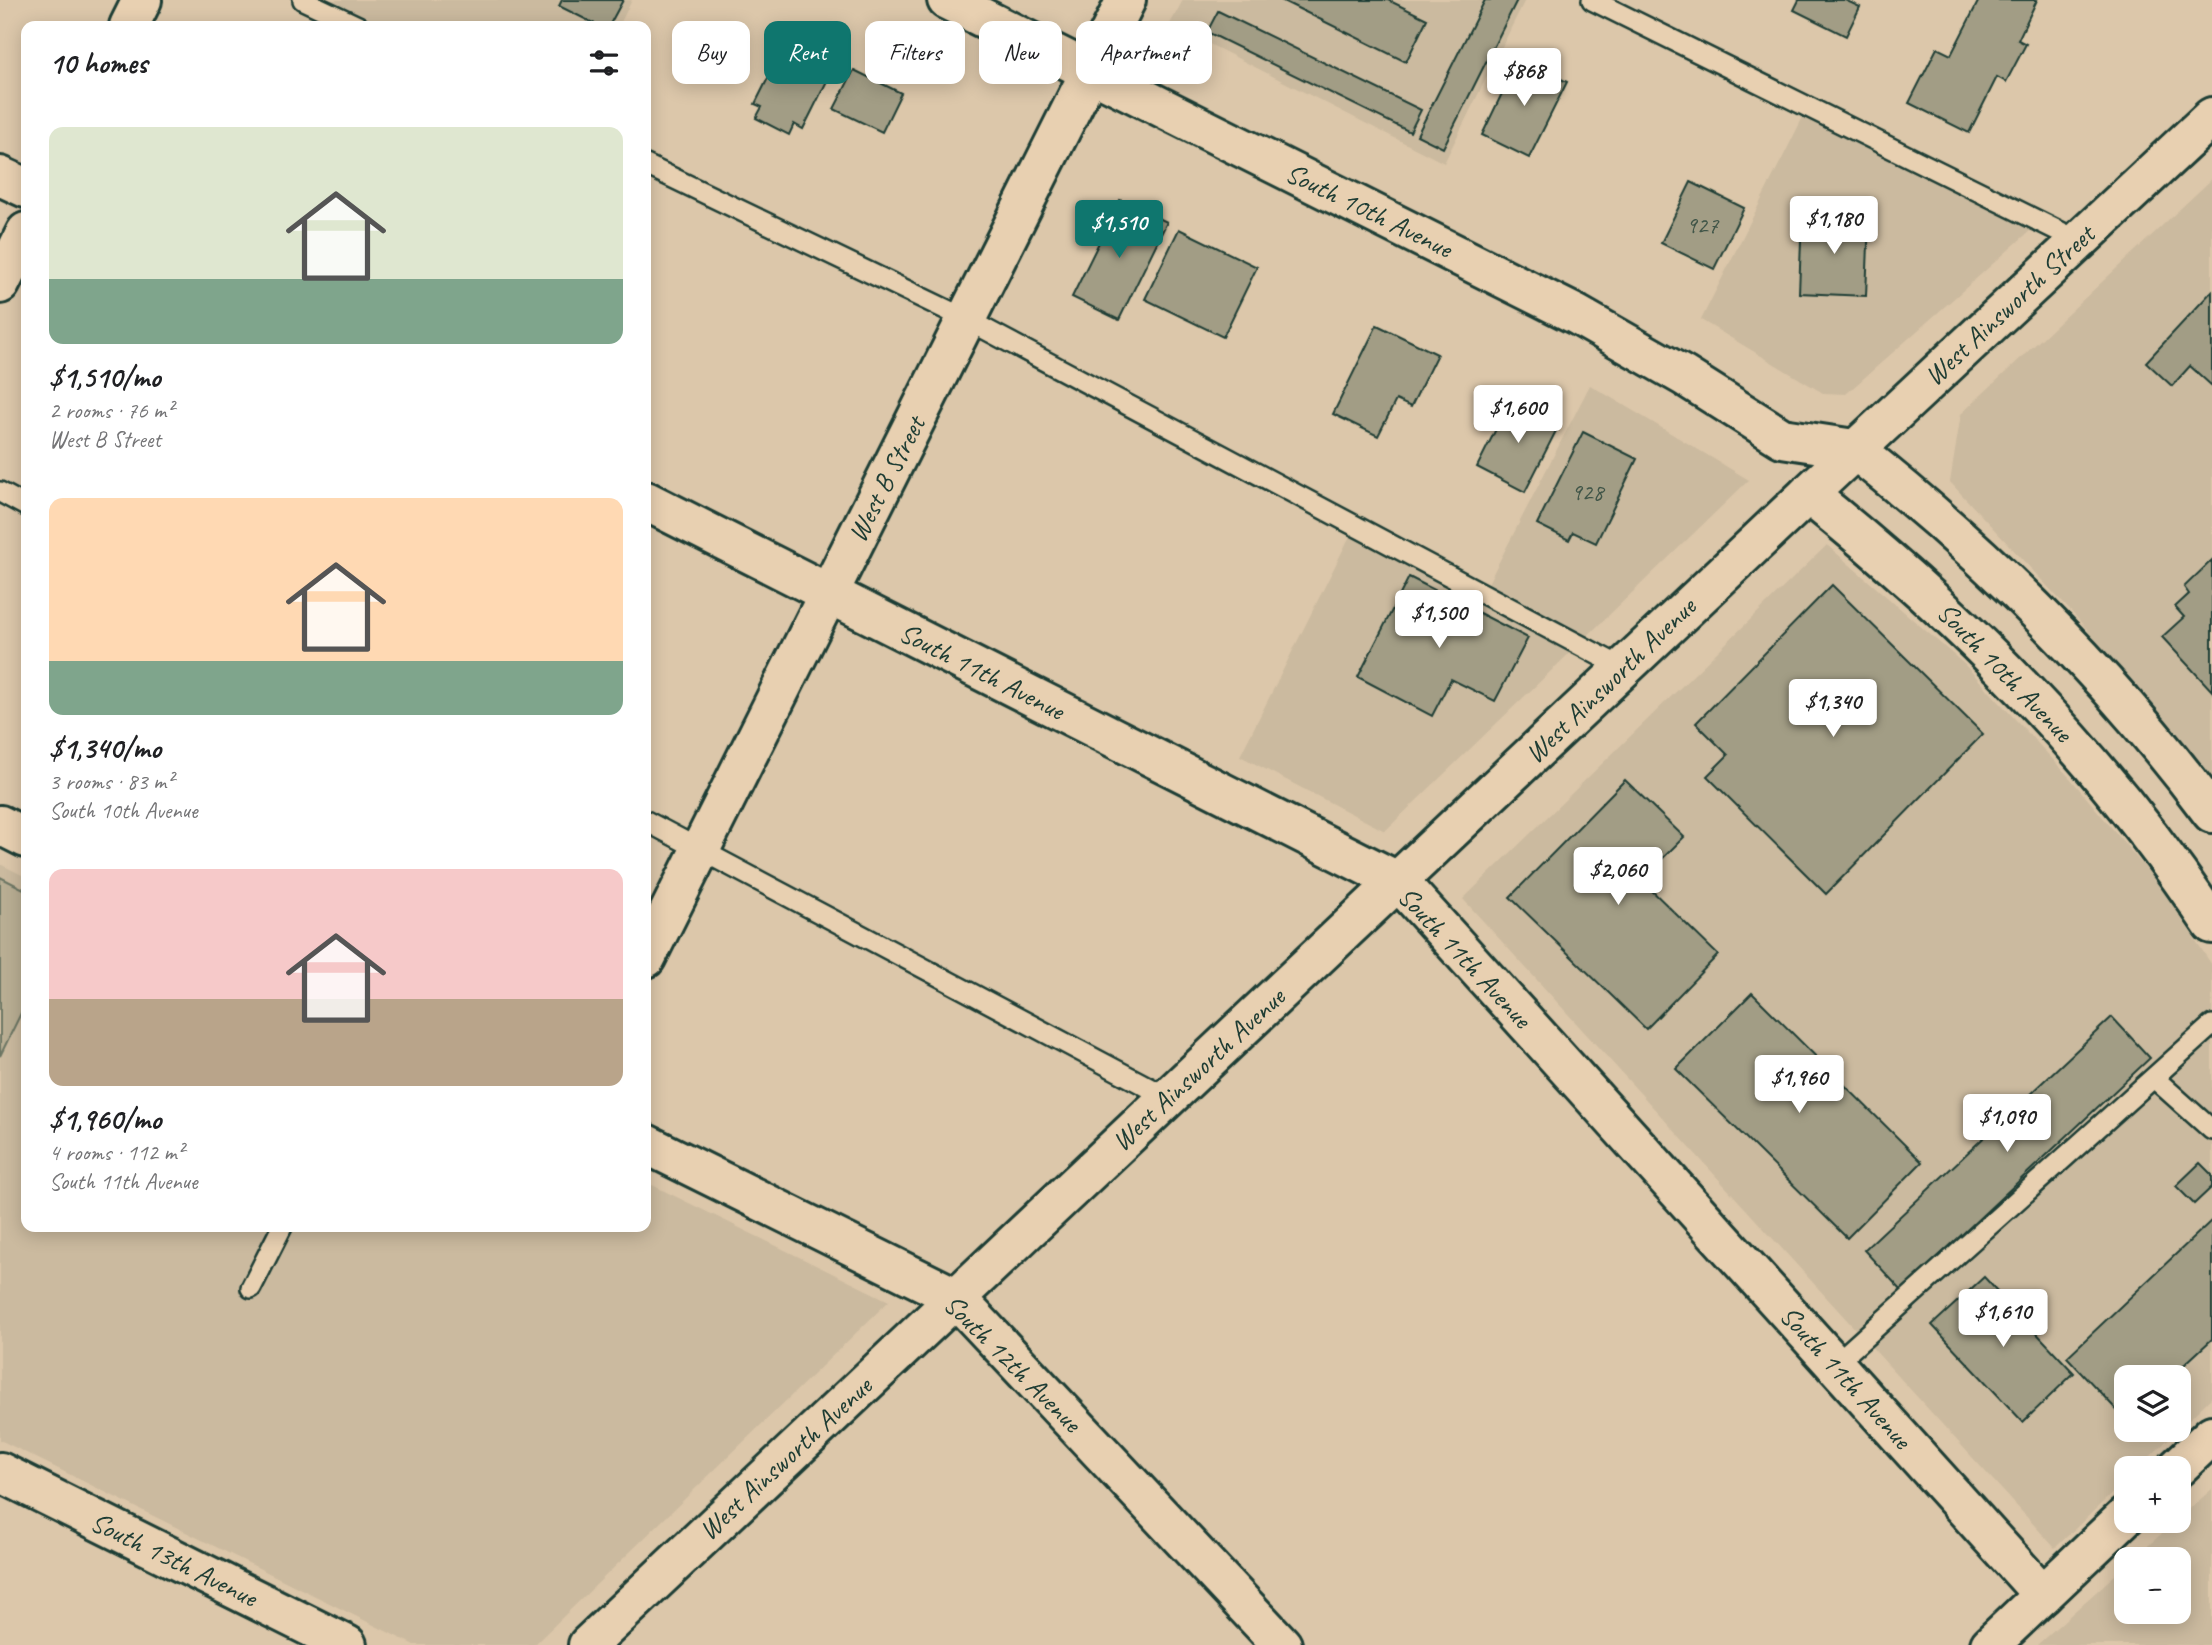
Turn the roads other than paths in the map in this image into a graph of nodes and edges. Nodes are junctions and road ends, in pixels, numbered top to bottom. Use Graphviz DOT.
graph roads {
  1 [pos="142,0"];
  2 [pos="303,0"];
  3 [pos="947,0"];
  4 [pos="1126,0"];
  5 [pos="1592,0"];
  6 [pos="132,21"];
  7 [pos="347,21"];
  8 [pos="1116,21"];
  9 [pos="1076,65"];
  10 [pos="1084,84"];
  11 [pos="1114,84"];
  12 [pos="2212,117"];
  13 [pos="651,167"];
  14 [pos="0,176"];
  15 [pos="21,186"];
  16 [pos="2079,241"];
  17 [pos="21,242"];
  18 [pos="0,284"];
  19 [pos="966,319"];
  20 [pos="1782,438"];
  21 [pos="1854,449"];
  22 [pos="0,492"];
  23 [pos="1808,494"];
  24 [pos="21,503"];
  25 [pos="651,504"];
  26 [pos="829,593"];
  27 [pos="1623,668"];
  28 [pos="2212,813"];
  29 [pos="651,824"];
  30 [pos="0,825"];
  31 [pos="21,836"];
  32 [pos="701,849"];
  33 [pos="1399,882"];
  34 [pos="2212,924"];
  35 [pos="651,948"];
  36 [pos="2212,1025"];
  37 [pos="2154,1078"];
  38 [pos="1167,1097"];
  39 [pos="2212,1130"];
  40 [pos="651,1146"];
  41 [pos="279,1232"];
  42 [pos="251,1288"];
  43 [pos="956,1297"];
  44 [pos="1835,1364"];
  45 [pos="2212,1435"];
  46 [pos="2190,1456"];
  47 [pos="0,1472"];
  48 [pos="2114,1527"];
  49 [pos="2043,1595"];
  50 [pos="347,1645"];
  51 [pos="588,1645"];
  52 [pos="1282,1645"];
  53 [pos="1990,1645"];
  1 -- 6 [label="street"];
  2 -- 7 [label="lane"];
  3 -- 9 [label="street, South 10th Avenue"];
  4 -- 8 [label="street, West B Street"];
  5 -- 16 [label="lane"];
  10 -- 19 [label="street, West B Street"];
  11 -- 20 [label="street, South 10th Avenue"];
  12 -- 16 [label="street, West Ainsworth Street"];
  13 -- 19 [label="lane"];
  14 -- 15 [label="street"];
  16 -- 21 [label="street, West Ainsworth Street"];
  17 -- 18 [label="street"];
  19 -- 26 [label="street, West B Street"];
  19 -- 27 [label="lane"];
  20 -- 21 [label="street, South 10th Avenue"];
  20 -- 23 [label="street, South 10th Avenue"];
  21 -- 23 [label="street, West Ainsworth Street"];
  21 -- 28 [label="street"];
  22 -- 24 [label="lane"];
  23 -- 27 [label="street, West Ainsworth Avenue"];
  23 -- 34 [label="street, South 10th Avenue"];
  25 -- 26 [label="street, South 11th Avenue"];
  26 -- 32 [label="street, West B Street"];
  26 -- 33 [label="street, South 11th Avenue"];
  27 -- 33 [label="street, West Ainsworth Avenue"];
  29 -- 32 [label="lane"];
  30 -- 31 [label="street"];
  32 -- 35 [label="street, West B Street"];
  32 -- 38 [label="lane"];
  33 -- 38 [label="street, West Ainsworth Avenue"];
  33 -- 44 [label="street, South 11th Avenue"];
  36 -- 37 [label="lane"];
  37 -- 39 [label="lane"];
  37 -- 44 [label="lane"];
  38 -- 43 [label="street, West Ainsworth Avenue"];
  40 -- 43 [label="street, South 12th Avenue"];
  41 -- 42 [label="lane"];
  43 -- 51 [label="street, West Ainsworth Avenue"];
  43 -- 52 [label="street, South 12th Avenue"];
  44 -- 49 [label="street, South 11th Avenue"];
  45 -- 46 [label="street"];
  47 -- 50 [label="street, South 13th Avenue"];
  48 -- 49 [label="street"];
  49 -- 53 [label="street"];
}
